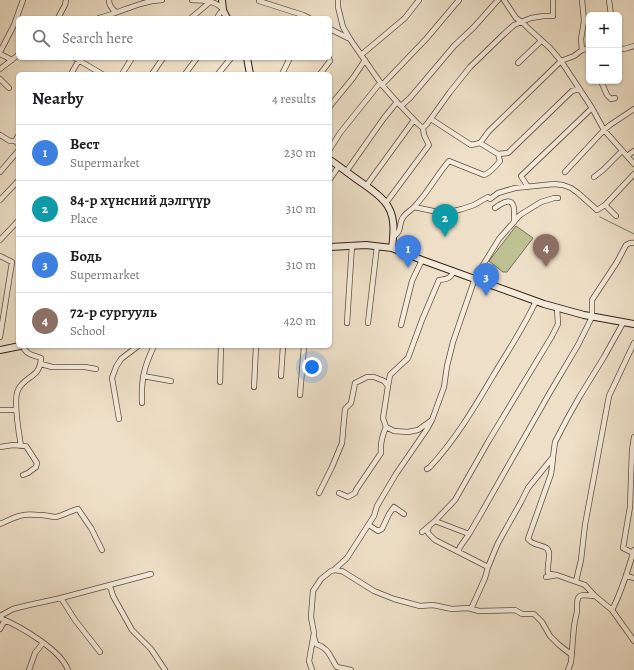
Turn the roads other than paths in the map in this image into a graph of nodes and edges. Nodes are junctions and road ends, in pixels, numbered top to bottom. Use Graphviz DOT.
graph roads {
  1 [pos="23,0"];
  2 [pos="66,0"];
  3 [pos="109,0"];
  4 [pos="162,0"];
  5 [pos="192,0"];
  6 [pos="222,0"];
  7 [pos="338,0"];
  8 [pos="419,0"];
  9 [pos="459,0"];
  10 [pos="498,0"];
  11 [pos="504,0"];
  12 [pos="553,0"];
  13 [pos="582,0"];
  14 [pos="609,0"];
  15 [pos="259,1"];
  16 [pos="210,2"];
  17 [pos="223,10"];
  18 [pos="116,12"];
  19 [pos="611,12"];
  20 [pos="17,16"];
  21 [pos="59,16"];
  22 [pos="106,16"];
  23 [pos="194,16"];
  24 [pos="218,16"];
  25 [pos="226,16"];
  26 [pos="305,16"];
  27 [pos="16,19"];
  28 [pos="522,22"];
  29 [pos="332,30"];
  30 [pos="350,39"];
  31 [pos="541,40"];
  32 [pos="634,46"];
  33 [pos="586,49"];
  34 [pos="622,49"];
  35 [pos="582,50"];
  36 [pos="0,53"];
  37 [pos="361,55"];
  38 [pos="16,57"];
  39 [pos="12,60"];
  40 [pos="77,60"];
  41 [pos="79,60"];
  42 [pos="131,60"];
  43 [pos="162,60"];
  44 [pos="196,60"];
  45 [pos="229,60"];
  46 [pos="247,60"];
  47 [pos="289,60"];
  48 [pos="329,60"];
  49 [pos="365,60"];
  50 [pos="561,61"];
  51 [pos="518,63"];
  52 [pos="0,69"];
  53 [pos="72,72"];
  54 [pos="99,72"];
  55 [pos="123,72"];
  56 [pos="153,72"];
  57 [pos="186,72"];
  58 [pos="220,72"];
  59 [pos="250,72"];
  60 [pos="283,72"];
  61 [pos="322,72"];
  62 [pos="0,79"];
  63 [pos="381,84"];
  64 [pos="602,84"];
  65 [pos="9,88"];
  66 [pos="579,89"];
  67 [pos="615,98"];
  68 [pos="397,102"];
  69 [pos="332,104"];
  70 [pos="401,106"];
  71 [pos="592,108"];
  72 [pos="634,109"];
  73 [pos="431,119"];
  74 [pos="414,120"];
  75 [pos="423,128"];
  76 [pos="604,130"];
  77 [pos="0,135"];
  78 [pos="16,143"];
  79 [pos="480,143"];
  80 [pos="332,146"];
  81 [pos="622,151"];
  82 [pos="634,151"];
  83 [pos="16,153"];
  84 [pos="498,154"];
  85 [pos="627,156"];
  86 [pos="332,161"];
  87 [pos="634,164"];
  88 [pos="339,166"];
  89 [pos="0,172"];
  90 [pos="346,172"];
  91 [pos="565,172"];
  92 [pos="634,174"];
  93 [pos="332,176"];
  94 [pos="594,177"];
  95 [pos="16,183"];
  96 [pos="366,186"];
  97 [pos="528,187"];
  98 [pos="558,198"];
  99 [pos="0,200"];
  100 [pos="386,203"];
  101 [pos="605,205"];
  102 [pos="414,207"];
  103 [pos="448,207"];
  104 [pos="495,208"];
  105 [pos="445,212"];
  106 [pos="616,216"];
  107 [pos="514,222"];
  108 [pos="16,223"];
  109 [pos="393,238"];
  110 [pos="0,240"];
  111 [pos="634,243"];
  112 [pos="352,245"];
  113 [pos="377,246"];
  114 [pos="332,247"];
  115 [pos="392,248"];
  116 [pos="0,256"];
  117 [pos="422,260"];
  118 [pos="454,271"];
  119 [pos="475,278"];
  120 [pos="536,301"];
  121 [pos="558,308"];
  122 [pos="592,317"];
  123 [pos="623,322"];
  124 [pos="347,323"];
  125 [pos="368,323"];
  126 [pos="634,324"];
  127 [pos="401,325"];
  128 [pos="0,337"];
  129 [pos="634,343"];
  130 [pos="16,347"];
  131 [pos="24,348"];
  132 [pos="135,348"];
  133 [pos="153,348"];
  134 [pos="221,348"];
  135 [pos="256,348"];
  136 [pos="283,348"];
  137 [pos="304,348"];
  138 [pos="0,350"];
  139 [pos="41,364"];
  140 [pos="96,370"];
  141 [pos="143,376"];
  142 [pos="281,376"];
  143 [pos="171,381"];
  144 [pos="220,382"];
  145 [pos="254,386"];
  146 [pos="388,386"];
  147 [pos="300,395"];
  148 [pos="142,403"];
  149 [pos="0,410"];
  150 [pos="16,410"];
  151 [pos="119,419"];
  152 [pos="432,420"];
  153 [pos="386,427"];
  154 [pos="634,437"];
  155 [pos="21,446"];
  156 [pos="0,447"];
  157 [pos="553,457"];
  158 [pos="427,469"];
  159 [pos="22,475"];
  160 [pos="319,493"];
  161 [pos="339,493"];
  162 [pos="404,514"];
  163 [pos="435,521"];
  164 [pos="0,524"];
  165 [pos="369,525"];
  166 [pos="430,525"];
  167 [pos="422,532"];
  168 [pos="470,534"];
  169 [pos="102,550"];
  170 [pos="634,551"];
  171 [pos="458,552"];
  172 [pos="488,567"];
  173 [pos="334,570"];
  174 [pos="151,574"];
  175 [pos="557,575"];
  176 [pos="627,576"];
  177 [pos="546,577"];
  178 [pos="634,578"];
  179 [pos="576,581"];
  180 [pos="108,586"];
  181 [pos="595,596"];
  182 [pos="61,598"];
  183 [pos="471,609"];
  184 [pos="612,610"];
  185 [pos="0,617"];
  186 [pos="5,620"];
  187 [pos="0,629"];
  188 [pos="314,633"];
  189 [pos="633,640"];
  190 [pos="43,643"];
  191 [pos="100,652"];
  192 [pos="572,655"];
  193 [pos="29,670"];
  194 [pos="68,670"];
  195 [pos="165,670"];
  196 [pos="312,670"];
  197 [pos="351,670"];
  198 [pos="568,670"];
  1 -- 20 [label="street"];
  2 -- 21 [label="street"];
  3 -- 18 [label="street"];
  4 -- 18 [label="street"];
  5 -- 16 [label="street"];
  6 -- 17 [label="main road"];
  7 -- 30 [label="street"];
  8 -- 37 [label="street"];
  9 -- 63 [label="street"];
  10 -- 70 [label="street"];
  11 -- 28 [label="street"];
  12 -- 28 [label="street"];
  13 -- 35 [label="street"];
  14 -- 19 [label="street"];
  15 -- 26 [label="street"];
  16 -- 17 [label="street"];
  16 -- 23 [label="street"];
  17 -- 24 [label="street"];
  17 -- 25 [label="main road"];
  18 -- 22 [label="street"];
  27 -- 36 [label="street"];
  28 -- 31 [label="street"];
  28 -- 73 [label="street"];
  29 -- 30 [label="street"];
  30 -- 37 [label="street"];
  31 -- 50 [label="street"];
  31 -- 51 [label="street"];
  32 -- 34 [label="street"];
  33 -- 35 [label="street"];
  35 -- 50 [label="street"];
  36 -- 39 [label="street"];
  37 -- 49 [label="street"];
  38 -- 39 [label="street"];
  39 -- 52 [label="street"];
  40 -- 53 [label="street"];
  41 -- 54 [label="street"];
  42 -- 55 [label="street"];
  43 -- 56 [label="street"];
  44 -- 57 [label="street"];
  45 -- 58 [label="street"];
  46 -- 59 [label="main road"];
  47 -- 60 [label="street"];
  48 -- 61 [label="street"];
  49 -- 63 [label="street"];
  49 -- 69 [label="street"];
  50 -- 66 [label="street"];
  50 -- 79 [label="street"];
  62 -- 65 [label="street"];
  63 -- 68 [label="street"];
  63 -- 80 [label="street"];
  64 -- 67 [label="street"];
  66 -- 71 [label="street"];
  66 -- 84 [label="street"];
  68 -- 70 [label="street"];
  68 -- 90 [label="street"];
  70 -- 74 [label="street"];
  71 -- 76 [label="street"];
  71 -- 97 [label="street"];
  72 -- 76 [label="street"];
  73 -- 75 [label="street"];
  73 -- 79 [label="street"];
  74 -- 75 [label="street"];
  74 -- 96 [label="street"];
  75 -- 100 [label="street"];
  76 -- 81 [label="street"];
  76 -- 91 [label="street"];
  77 -- 78 [label="street"];
  79 -- 84 [label="street"];
  81 -- 85 [label="street"];
  81 -- 94 [label="street"];
  82 -- 85 [label="street"];
  83 -- 89 [label="street"];
  84 -- 102 [label="street"];
  85 -- 87 [label="street"];
  86 -- 88 [label="main road"];
  88 -- 90 [label="main road"];
  88 -- 93 [label="street"];
  90 -- 96 [label="main road"];
  92 -- 101 [label="street"];
  95 -- 99 [label="street"];
  96 -- 100 [label="main road"];
  97 -- 101 [label="street"];
  97 -- 105 [label="street"];
  98 -- 107 [label="street"];
  100 -- 109 [label="main road"];
  101 -- 106 [label="street"];
  102 -- 105 [label="street"];
  102 -- 109 [label="street"];
  103 -- 105 [label="street"];
  104 -- 107 [label="street"];
  107 -- 119 [label="street"];
  108 -- 110 [label="street"];
  109 -- 115 [label="main road"];
  111 -- 122 [label="street"];
  112 -- 113 [label="main road"];
  112 -- 114 [label="main road"];
  112 -- 124 [label="street"];
  113 -- 115 [label="main road"];
  113 -- 125 [label="street"];
  115 -- 117 [label="main road"];
  116 -- 128 [label="street"];
  117 -- 118 [label="main road"];
  117 -- 127 [label="street"];
  118 -- 119 [label="main road"];
  118 -- 146 [label="street"];
  119 -- 120 [label="main road"];
  119 -- 152 [label="street"];
  120 -- 121 [label="main road"];
  120 -- 158 [label="street"];
  121 -- 122 [label="main road"];
  121 -- 163 [label="street"];
  122 -- 123 [label="main road"];
  122 -- 168 [label="street"];
  123 -- 126 [label="main road"];
  123 -- 157 [label="street"];
  129 -- 179 [label="street"];
  130 -- 138 [label="main road"];
  131 -- 139 [label="street"];
  132 -- 151 [label="street"];
  133 -- 141 [label="street"];
  134 -- 144 [label="street"];
  135 -- 145 [label="street"];
  136 -- 142 [label="street"];
  137 -- 147 [label="street"];
  139 -- 140 [label="street"];
  139 -- 150 [label="street"];
  141 -- 143 [label="street"];
  141 -- 148 [label="street"];
  146 -- 153 [label="street"];
  146 -- 160 [label="street"];
  149 -- 150 [label="street"];
  150 -- 155 [label="street"];
  152 -- 153 [label="street"];
  152 -- 165 [label="street"];
  153 -- 161 [label="street"];
  154 -- 170 [label="street"];
  155 -- 156 [label="street"];
  155 -- 159 [label="street"];
  157 -- 172 [label="street"];
  157 -- 175 [label="street"];
  162 -- 165 [label="street"];
  163 -- 166 [label="street"];
  163 -- 168 [label="street"];
  164 -- 169 [label="street"];
  165 -- 173 [label="street"];
  166 -- 167 [label="street"];
  166 -- 171 [label="street"];
  168 -- 171 [label="street"];
  170 -- 176 [label="street"];
  171 -- 172 [label="street"];
  172 -- 183 [label="street"];
  173 -- 183 [label="street"];
  173 -- 188 [label="street"];
  174 -- 180 [label="street"];
  175 -- 177 [label="street"];
  175 -- 179 [label="street"];
  176 -- 178 [label="street"];
  176 -- 184 [label="street"];
  179 -- 181 [label="street"];
  180 -- 182 [label="street"];
  180 -- 195 [label="street"];
  181 -- 184 [label="street"];
  181 -- 192 [label="street"];
  182 -- 185 [label="street"];
  182 -- 191 [label="street"];
  183 -- 192 [label="street"];
  184 -- 189 [label="street"];
  185 -- 186 [label="street"];
  186 -- 187 [label="street"];
  186 -- 190 [label="street"];
  188 -- 196 [label="street"];
  188 -- 197 [label="street"];
  190 -- 193 [label="street"];
  190 -- 194 [label="street"];
  192 -- 198 [label="street"];
}
